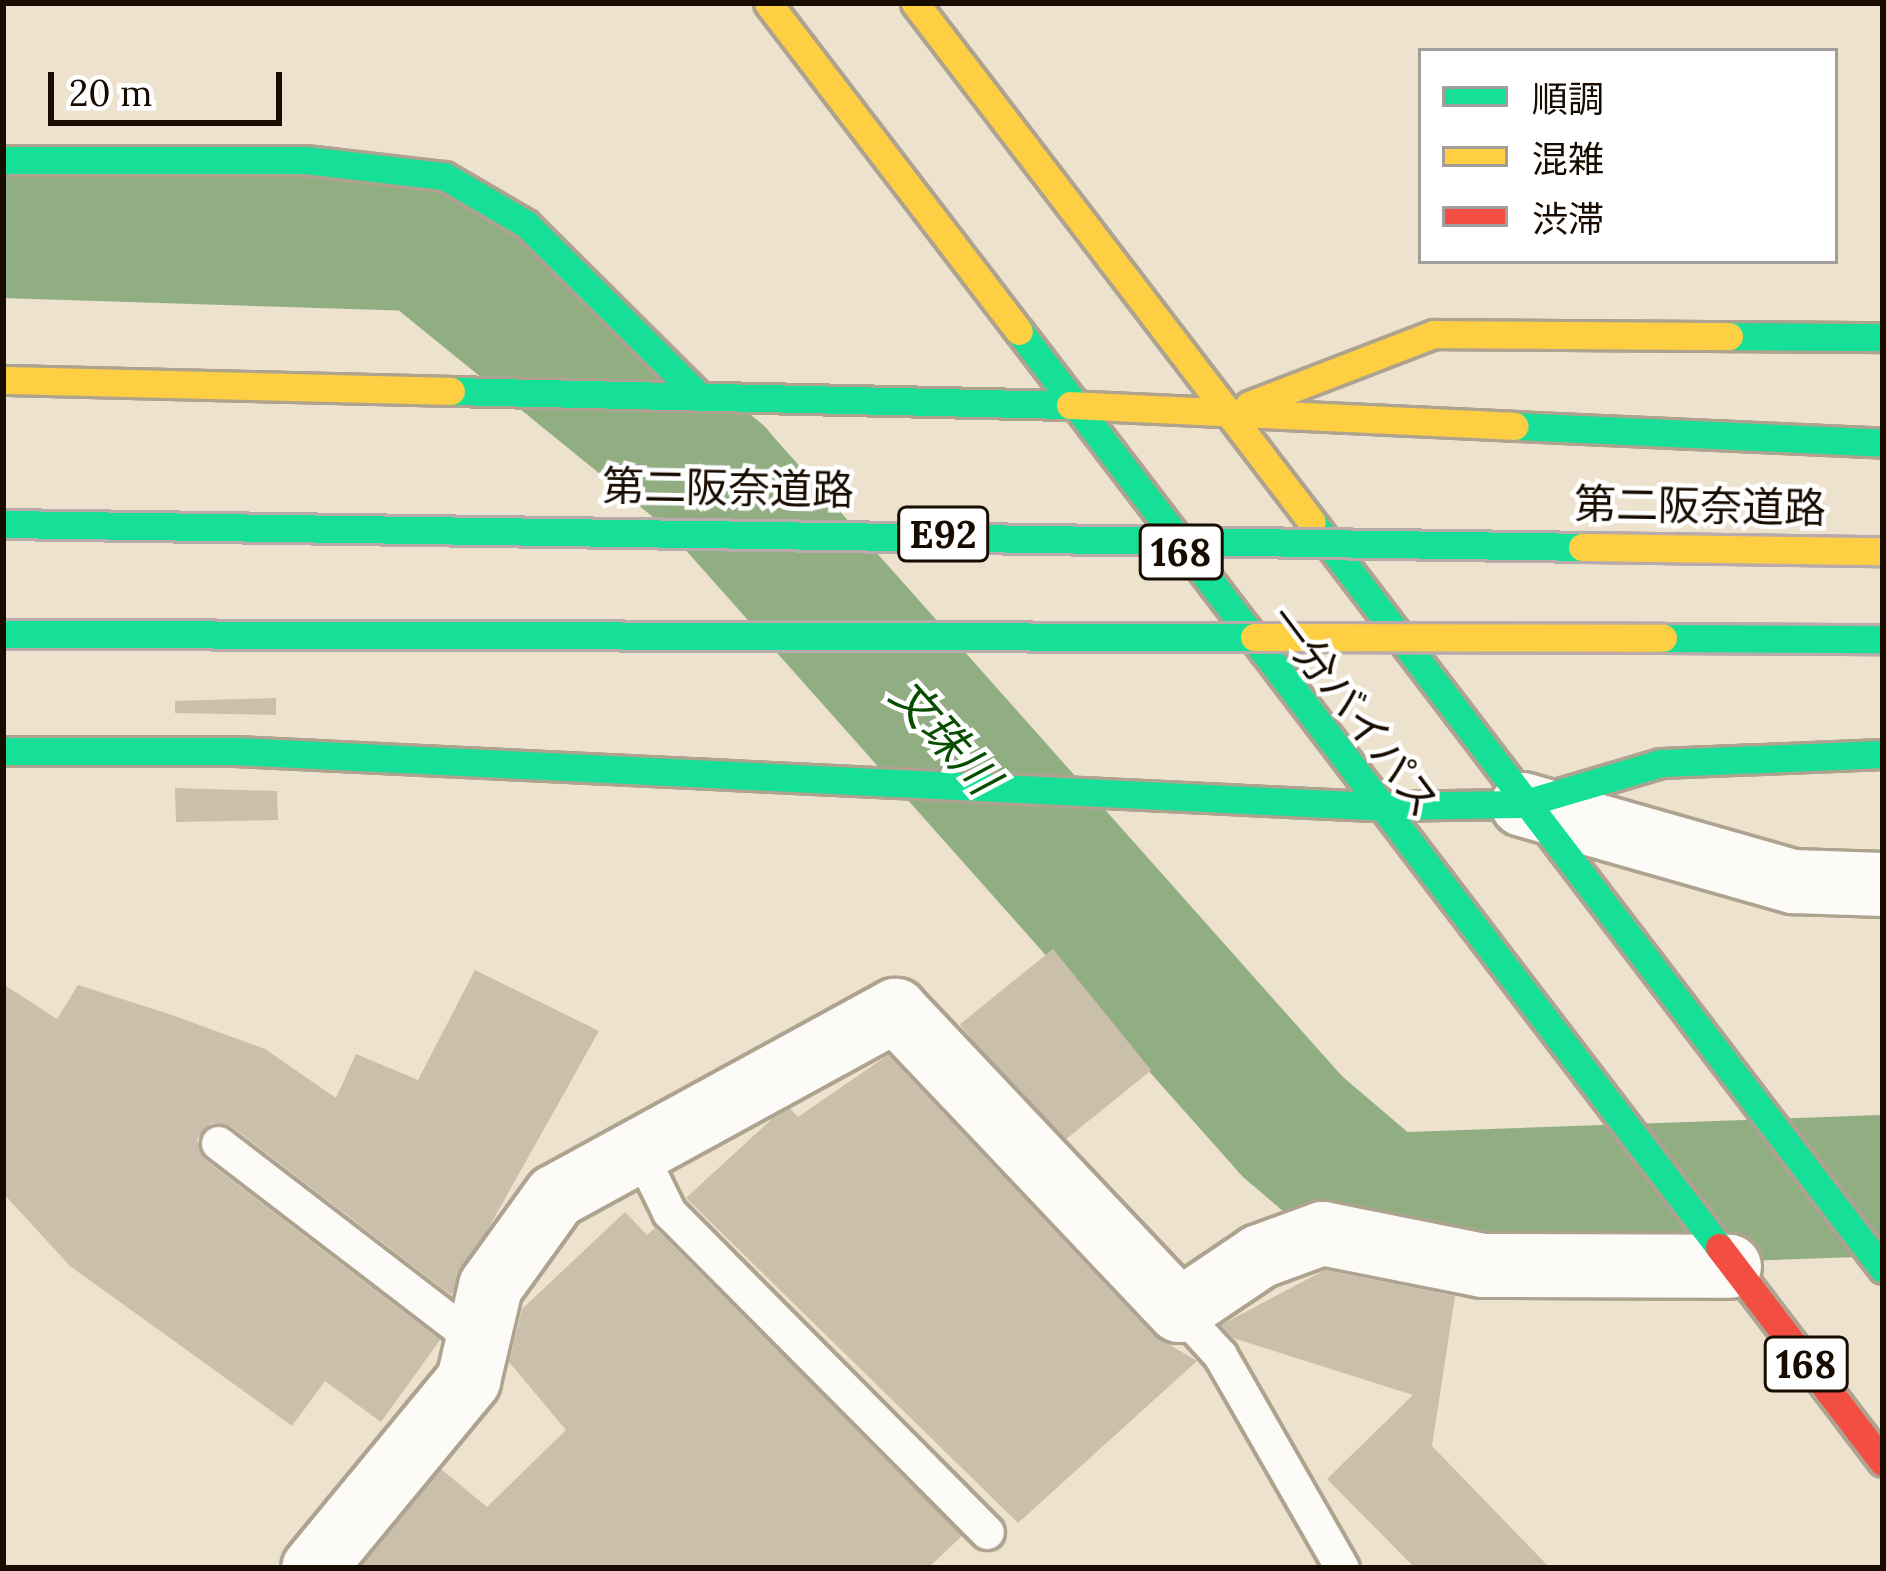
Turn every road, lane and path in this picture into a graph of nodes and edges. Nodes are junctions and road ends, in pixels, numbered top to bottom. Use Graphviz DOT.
graph roads {
  1 [pos="768,3"];
  2 [pos="915,3"];
  3 [pos="3,160"];
  4 [pos="1883,337"];
  5 [pos="3,380"];
  6 [pos="694,391"];
  7 [pos="1070,405"];
  8 [pos="1229,413"];
  9 [pos="1883,443"];
  10 [pos="3,524"];
  11 [pos="1883,551"];
  12 [pos="3,634"];
  13 [pos="1883,639"];
  14 [pos="3,751"];
  15 [pos="1883,754"];
  16 [pos="1522,804"];
  17 [pos="1373,806"];
  18 [pos="1883,884"];
  19 [pos="218,1143"];
  20 [pos="640,1153"];
  21 [pos="1875,1259"];
  22 [pos="1729,1266"];
  23 [pos="1179,1310"];
  24 [pos="476,1342"];
  25 [pos="1883,1462"];
  26 [pos="987,1532"];
  27 [pos="313,1568"];
  28 [pos="1342,1568"];
  1 -- 7 [label="main road, 一分バイパス / 168"];
  2 -- 8 [label="main road, 一分バイパス"];
  3 -- 6 [label="main road"];
  4 -- 8 [label="main road"];
  5 -- 6 [label="main road"];
  6 -- 7 [label="main road"];
  7 -- 8 [label="main road"];
  7 -- 17 [label="main road, 一分バイパス / 168"];
  8 -- 9 [label="main road"];
  8 -- 16 [label="main road, 一分バイパス"];
  10 -- 11 [label="main road, 第二阪奈道路 / E92, bridge"];
  12 -- 13 [label="main road, bridge"];
  14 -- 17 [label="main road"];
  15 -- 16 [label="main road"];
  16 -- 17 [label="main road"];
  16 -- 18 [label="street"];
  16 -- 21 [label="main road, 一分バイパス"];
  17 -- 22 [label="main road, 一分バイパス / 168"];
  19 -- 24 [label="lane"];
  20 -- 23 [label="street"];
  20 -- 24 [label="street"];
  20 -- 26 [label="lane"];
  22 -- 23 [label="street"];
  22 -- 25 [label="main road, 一分バイパス / 168"];
  23 -- 28 [label="lane"];
  24 -- 27 [label="street"];
}
